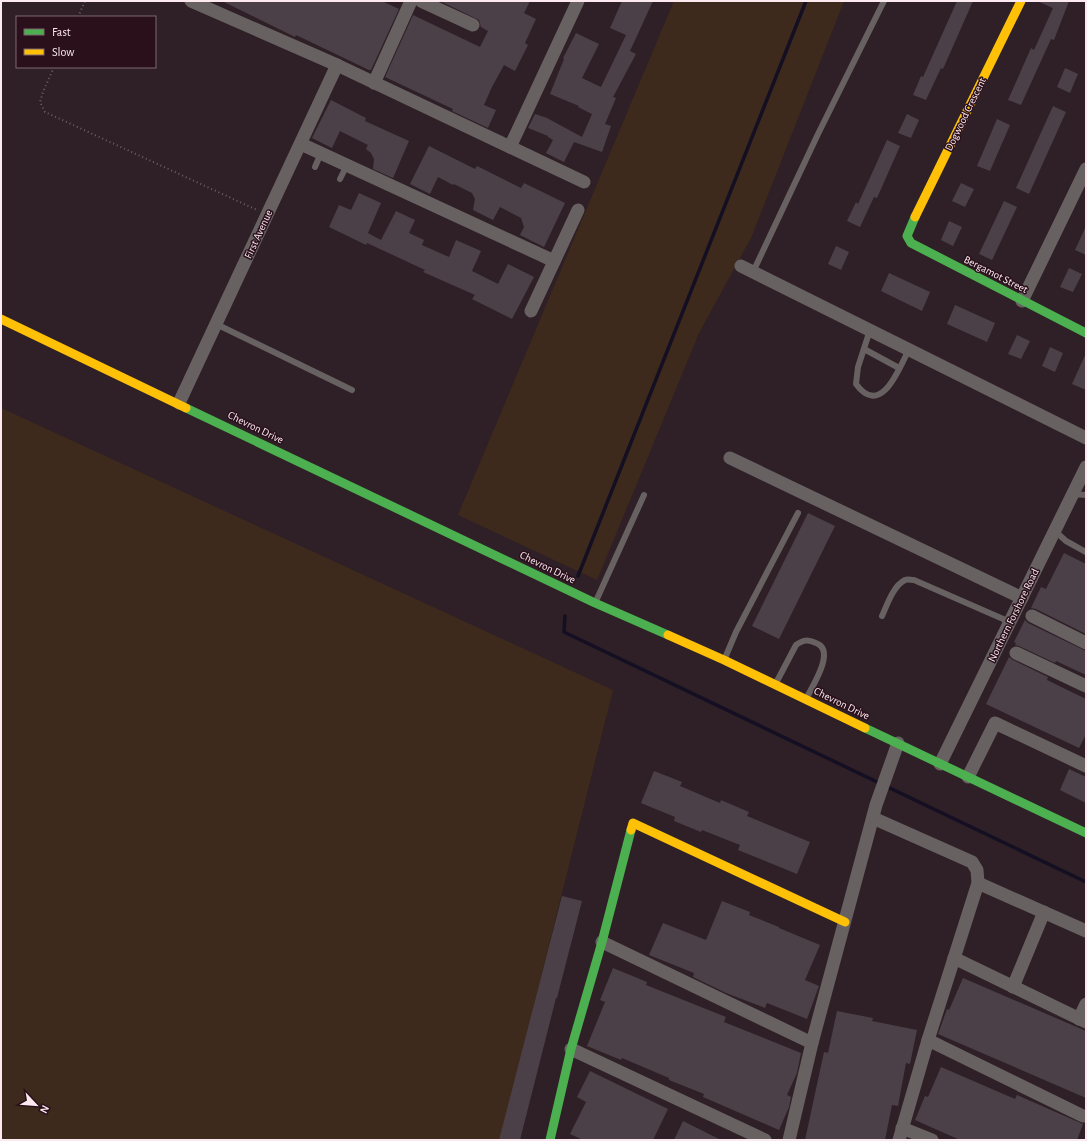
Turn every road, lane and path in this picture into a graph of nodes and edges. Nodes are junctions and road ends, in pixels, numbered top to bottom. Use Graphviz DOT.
graph roads {
  1 [pos="85,1"];
  2 [pos="411,1"];
  3 [pos="421,1"];
  4 [pos="578,1"];
  5 [pos="884,1"];
  6 [pos="1020,1"];
  7 [pos="196,2"];
  8 [pos="78,16"];
  9 [pos="473,25"];
  10 [pos="337,65"];
  11 [pos="54,68"];
  12 [pos="374,83"];
  13 [pos="301,144"];
  14 [pos="510,147"];
  15 [pos="321,153"];
  16 [pos="347,165"];
  17 [pos="315,167"];
  18 [pos="1086,169"];
  19 [pos="340,179"];
  20 [pos="584,182"];
  21 [pos="578,210"];
  22 [pos="267,215"];
  23 [pos="910,227"];
  24 [pos="554,261"];
  25 [pos="747,269"];
  26 [pos="1022,300"];
  27 [pos="531,312"];
  28 [pos="1,319"];
  29 [pos="216,324"];
  30 [pos="870,330"];
  31 [pos="1086,333"];
  32 [pos="864,349"];
  33 [pos="909,349"];
  34 [pos="899,368"];
  35 [pos="352,390"];
  36 [pos="179,403"];
  37 [pos="1086,438"];
  38 [pos="730,458"];
  39 [pos="1086,467"];
  40 [pos="1072,494"];
  41 [pos="644,495"];
  42 [pos="1086,495"];
  43 [pos="798,512"];
  44 [pos="1055,531"];
  45 [pos="1086,552"];
  46 [pos="1022,598"];
  47 [pos="595,603"];
  48 [pos="882,616"];
  49 [pos="1032,616"];
  50 [pos="1010,622"];
  51 [pos="1086,643"];
  52 [pos="1016,653"];
  53 [pos="724,660"];
  54 [pos="775,684"];
  55 [pos="1086,686"];
  56 [pos="806,699"];
  57 [pos="898,743"];
  58 [pos="940,764"];
  59 [pos="1086,766"];
  60 [pos="968,777"];
  61 [pos="873,818"];
  62 [pos="1086,833"];
  63 [pos="978,883"];
  64 [pos="1044,912"];
  65 [pos="845,922"];
  66 [pos="1086,931"];
  67 [pos="602,942"];
  68 [pos="954,958"];
  69 [pos="1013,987"];
  70 [pos="1086,1004"];
  71 [pos="1082,1021"];
  72 [pos="928,1040"];
  73 [pos="812,1043"];
  74 [pos="571,1049"];
  75 [pos="1083,1116"];
  76 [pos="900,1134"];
  77 [pos="551,1140"];
  78 [pos="765,1140"];
  79 [pos="789,1140"];
  80 [pos="932,1140"];
  1 -- 8 [label="path"];
  2 -- 12 [label="street"];
  3 -- 9 [label="street"];
  4 -- 14 [label="street"];
  5 -- 25 [label="lane"];
  6 -- 23 [label="main road, Dogwood Crescent"];
  7 -- 10 [label="street"];
  10 -- 12 [label="street"];
  10 -- 13 [label="street, First Avenue"];
  11 -- 22 [label="path"];
  12 -- 14 [label="street"];
  13 -- 15 [label="street"];
  13 -- 22 [label="street, First Avenue"];
  14 -- 20 [label="street"];
  15 -- 16 [label="street"];
  15 -- 17 [label="lane"];
  16 -- 19 [label="lane"];
  16 -- 24 [label="street"];
  18 -- 26 [label="street"];
  21 -- 24 [label="street"];
  22 -- 29 [label="street, First Avenue"];
  23 -- 26 [label="main road, Bergamot Street"];
  24 -- 27 [label="street"];
  25 -- 30 [label="street"];
  26 -- 31 [label="main road, Bergamot Street"];
  28 -- 36 [label="main road, Chevron Drive"];
  29 -- 35 [label="lane"];
  29 -- 36 [label="street, First Avenue"];
  30 -- 32 [label="lane"];
  30 -- 33 [label="street"];
  32 -- 34 [label="lane"];
  32 -- 34 [label="lane"];
  33 -- 34 [label="lane"];
  33 -- 37 [label="street"];
  36 -- 47 [label="main road, Chevron Drive"];
  38 -- 46 [label="street"];
  39 -- 40 [label="street, Northern Forshore Road"];
  40 -- 42 [label="lane"];
  40 -- 44 [label="street, Northern Forshore Road"];
  41 -- 47 [label="lane"];
  43 -- 53 [label="lane"];
  44 -- 45 [label="lane"];
  44 -- 46 [label="street, Northern Forshore Road"];
  46 -- 50 [label="street, Northern Forshore Road"];
  47 -- 53 [label="main road, Chevron Drive"];
  48 -- 50 [label="lane"];
  49 -- 51 [label="street"];
  50 -- 58 [label="street, Northern Forshore Road"];
  52 -- 55 [label="street"];
  53 -- 54 [label="main road, Chevron Drive"];
  54 -- 56 [label="main road, Chevron Drive"];
  54 -- 56 [label="lane"];
  56 -- 57 [label="main road, Chevron Drive"];
  57 -- 58 [label="main road, Chevron Drive"];
  57 -- 61 [label="street"];
  58 -- 60 [label="main road, Chevron Drive"];
  59 -- 60 [label="street"];
  60 -- 62 [label="main road, Chevron Drive"];
  61 -- 63 [label="street"];
  61 -- 65 [label="street"];
  63 -- 64 [label="street"];
  63 -- 68 [label="street"];
  64 -- 66 [label="street"];
  64 -- 69 [label="street"];
  65 -- 67 [label="main road"];
  65 -- 73 [label="street"];
  67 -- 73 [label="street"];
  67 -- 74 [label="main road"];
  68 -- 69 [label="street"];
  68 -- 72 [label="street"];
  69 -- 71 [label="street"];
  70 -- 71 [label="street"];
  72 -- 75 [label="street"];
  72 -- 76 [label="street"];
  73 -- 79 [label="street"];
  74 -- 77 [label="main road"];
  74 -- 78 [label="street"];
  76 -- 80 [label="street"];
}
